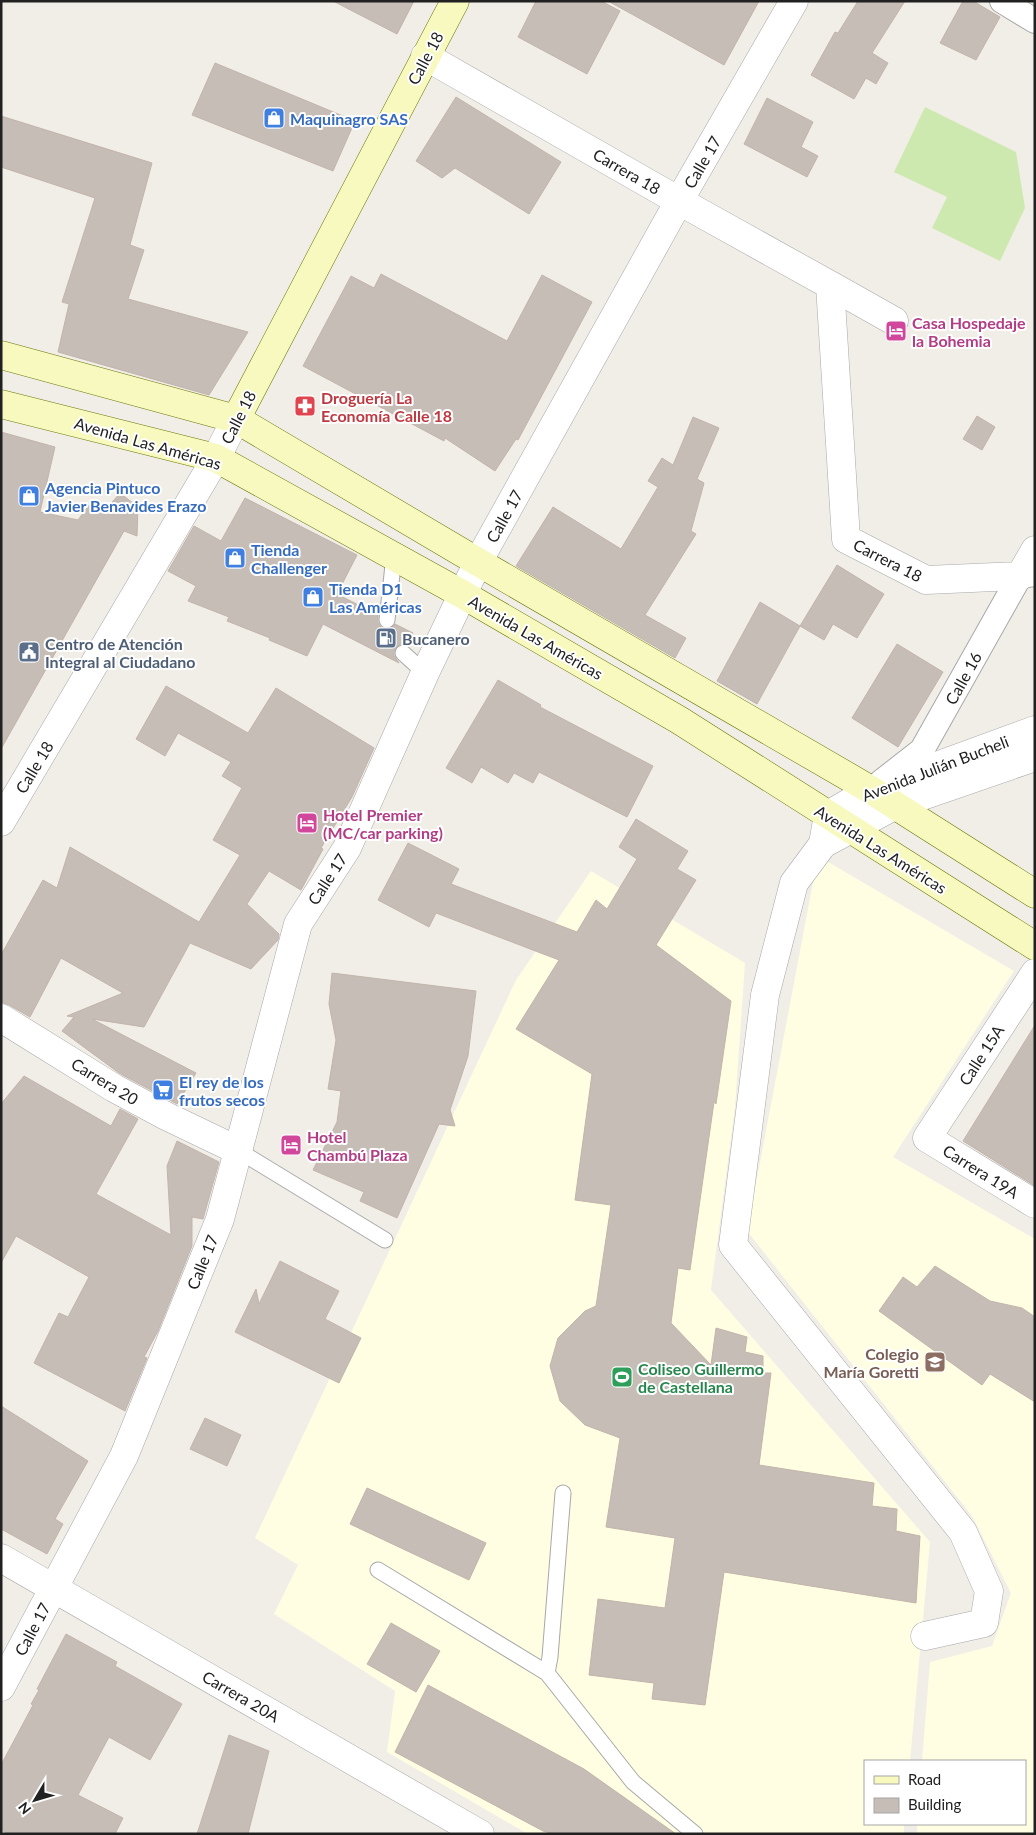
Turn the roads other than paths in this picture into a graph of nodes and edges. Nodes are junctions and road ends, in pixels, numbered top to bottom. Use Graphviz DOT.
graph roads {
  1 [pos="455,1"];
  2 [pos="794,1"];
  3 [pos="1002,1"];
  4 [pos="1035,21"];
  5 [pos="425,56"];
  6 [pos="679,201"];
  7 [pos="830,284"];
  8 [pos="894,321"];
  9 [pos="1,356"];
  10 [pos="1,404"];
  11 [pos="236,419"];
  12 [pos="216,458"];
  13 [pos="1035,550"];
  14 [pos="394,556"];
  15 [pos="478,562"];
  16 [pos="1027,575"];
  17 [pos="462,594"];
  18 [pos="387,620"];
  19 [pos="403,653"];
  20 [pos="424,673"];
  21 [pos="1035,730"];
  22 [pos="1035,757"];
  23 [pos="871,790"];
  24 [pos="896,805"];
  25 [pos="1,822"];
  26 [pos="839,822"];
  27 [pos="1035,894"];
  28 [pos="1035,946"];
  29 [pos="1035,973"];
  30 [pos="1,1018"];
  31 [pos="927,1138"];
  32 [pos="238,1151"];
  33 [pos="1035,1204"];
  34 [pos="385,1240"];
  35 [pos="563,1493"];
  36 [pos="1,1558"];
  37 [pos="378,1570"];
  38 [pos="54,1589"];
  39 [pos="925,1636"];
  40 [pos="547,1672"];
  41 [pos="1,1687"];
  42 [pos="480,1834"];
  43 [pos="695,1834"];
  1 -- 5 [label="main road, Calle 18"];
  2 -- 6 [label="street, Calle 17"];
  3 -- 4 [label="street"];
  5 -- 6 [label="street, Carrera 18"];
  5 -- 11 [label="main road, Calle 18"];
  6 -- 7 [label="street, Carrera 18"];
  6 -- 15 [label="street, Calle 17"];
  7 -- 8 [label="street, Carrera 18"];
  7 -- 16 [label="street, Carrera 18"];
  9 -- 11 [label="main road"];
  10 -- 12 [label="main road, Avenida Las Américas"];
  11 -- 12 [label="street, Calle 18"];
  11 -- 15 [label="main road"];
  12 -- 14 [label="main road, Avenida Las Américas"];
  12 -- 25 [label="street, Calle 18"];
  13 -- 16 [label="street, Calle 16"];
  14 -- 17 [label="main road, Avenida Las Américas"];
  14 -- 18 [label="lane"];
  15 -- 17 [label="street, Calle 17"];
  15 -- 23 [label="main road"];
  16 -- 23 [label="street, Calle 16"];
  17 -- 20 [label="street, Calle 17"];
  17 -- 26 [label="main road, Avenida Las Américas"];
  19 -- 20 [label="lane"];
  20 -- 32 [label="street, Calle 17"];
  21 -- 23 [label="street, Avenida Julián Bucheli"];
  22 -- 24 [label="street, Avenida Julián Bucheli"];
  23 -- 24 [label="main road"];
  23 -- 26 [label="street, Avenida Julián Bucheli"];
  24 -- 26 [label="street, Avenida Julián Bucheli"];
  24 -- 27 [label="main road"];
  26 -- 28 [label="main road, Avenida Las Américas"];
  26 -- 39 [label="street"];
  29 -- 31 [label="street, Calle 15A"];
  30 -- 32 [label="street, Carrera 20"];
  31 -- 33 [label="street, Carrera 19A"];
  32 -- 34 [label="lane"];
  32 -- 38 [label="street, Calle 17"];
  35 -- 40 [label="lane"];
  36 -- 38 [label="street, Carrera 20A"];
  37 -- 40 [label="lane"];
  38 -- 41 [label="street, Calle 17"];
  38 -- 42 [label="street, Carrera 20A"];
  40 -- 43 [label="lane"];
}
